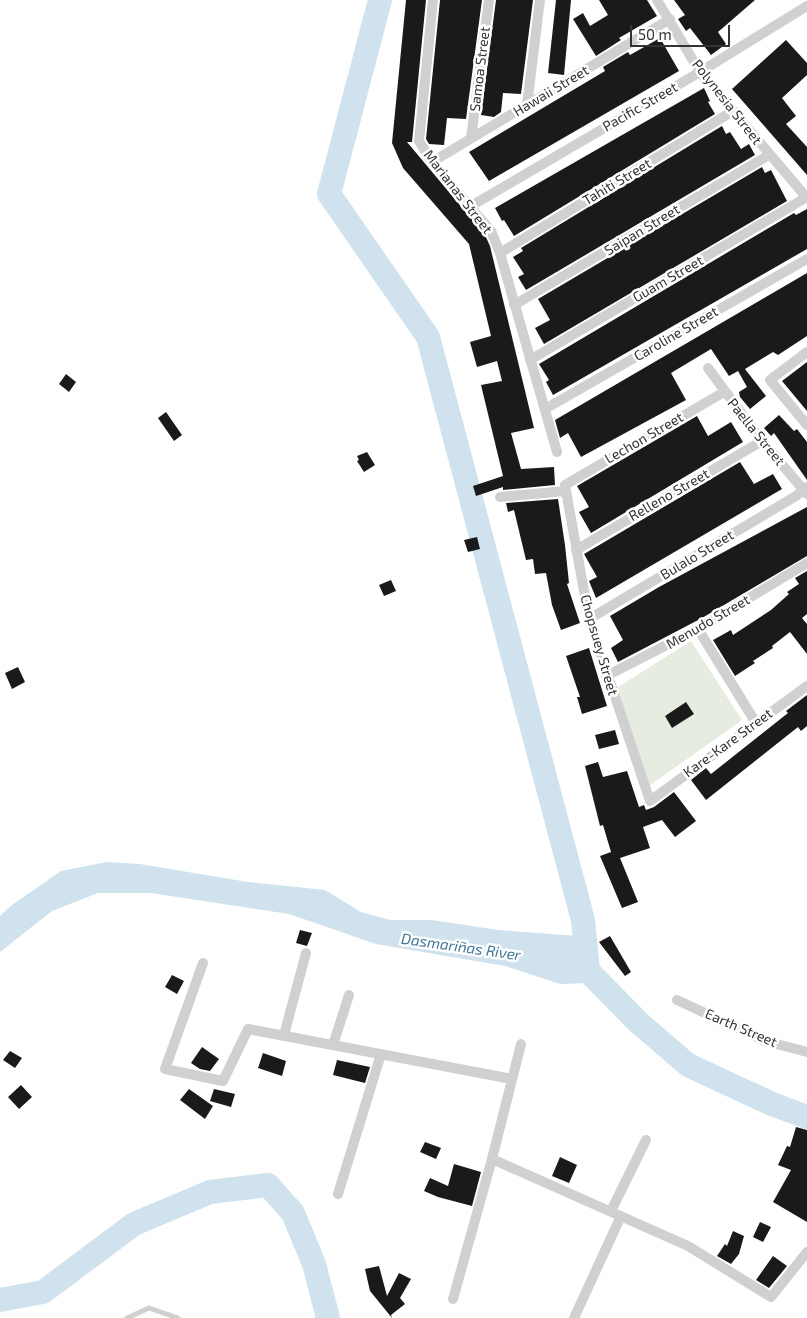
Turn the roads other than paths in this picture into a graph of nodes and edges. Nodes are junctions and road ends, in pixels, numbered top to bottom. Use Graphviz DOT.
graph roads {
  1 [pos="433,0"];
  2 [pos="489,0"];
  3 [pos="540,0"];
  4 [pos="657,0"];
  5 [pos="807,6"];
  6 [pos="670,20"];
  7 [pos="700,72"];
  8 [pos="527,105"];
  9 [pos="733,111"];
  10 [pos="471,138"];
  11 [pos="769,155"];
  12 [pos="432,162"];
  13 [pos="807,198"];
  14 [pos="471,206"];
  15 [pos="500,253"];
  16 [pos="807,259"];
  17 [pos="514,305"];
  18 [pos="807,352"];
  19 [pos="530,360"];
  20 [pos="708,368"];
  21 [pos="724,392"];
  22 [pos="544,409"];
  23 [pos="807,425"];
  24 [pos="762,441"];
  25 [pos="556,452"];
  26 [pos="565,488"];
  27 [pos="806,490"];
  28 [pos="500,496"];
  29 [pos="576,550"];
  30 [pos="807,563"];
  31 [pos="589,619"];
  32 [pos="698,629"];
  33 [pos="606,676"];
  34 [pos="807,686"];
  35 [pos="756,723"];
  36 [pos="650,801"];
  37 [pos="306,953"];
  38 [pos="203,963"];
  39 [pos="350,995"];
  40 [pos="677,1000"];
  41 [pos="284,1035"];
  42 [pos="521,1044"];
  43 [pos="333,1045"];
  44 [pos="807,1052"];
  45 [pos="381,1054"];
  46 [pos="512,1079"];
  47 [pos="646,1140"];
  48 [pos="492,1159"];
  49 [pos="338,1194"];
  50 [pos="611,1211"];
  51 [pos="621,1216"];
  52 [pos="807,1252"];
  53 [pos="453,1300"];
  54 [pos="127,1318"];
  55 [pos="178,1318"];
  56 [pos="574,1318"];
  1 -- 12 [label="street, Marianas Street"];
  2 -- 10 [label="street, Samoa Street"];
  3 -- 8 [label="street"];
  4 -- 6 [label="street, Polynesia Street"];
  5 -- 7 [label="street, Pacific Street"];
  6 -- 7 [label="street, Polynesia Street"];
  6 -- 8 [label="street, Hawaii Street"];
  7 -- 9 [label="street, Polynesia Street"];
  7 -- 14 [label="street, Pacific Street"];
  8 -- 10 [label="street, Hawaii Street"];
  9 -- 11 [label="street, Polynesia Street"];
  9 -- 15 [label="street, Tahiti Street"];
  10 -- 12 [label="street, Hawaii Street"];
  11 -- 13 [label="street, Polynesia Street"];
  11 -- 17 [label="street, Saipan Street"];
  12 -- 14 [label="street, Marianas Street"];
  13 -- 19 [label="street, Guam Street"];
  14 -- 15 [label="street, Marianas Street"];
  15 -- 17 [label="street, Marianas Street"];
  16 -- 22 [label="street, Caroline Street"];
  17 -- 19 [label="street, Marianas Street"];
  18 -- 23 [label="street"];
  19 -- 22 [label="street, Marianas Street"];
  20 -- 21 [label="street, Paella Street"];
  21 -- 24 [label="street, Paella Street"];
  21 -- 26 [label="street, Lechon Street"];
  22 -- 25 [label="street, Marianas Street"];
  24 -- 27 [label="street, Paella Street"];
  24 -- 29 [label="street, Relleno Street"];
  26 -- 28 [label="street"];
  26 -- 29 [label="street, Chopsuey Street"];
  27 -- 31 [label="street, Bulalo Street"];
  29 -- 31 [label="street, Chopsuey Street"];
  30 -- 32 [label="street, Menudo Street"];
  31 -- 33 [label="street, Chopsuey Street"];
  32 -- 33 [label="street, Menudo Street"];
  32 -- 35 [label="street"];
  33 -- 36 [label="street, Chopsuey Street"];
  34 -- 35 [label="street, Kare-Kare Street"];
  35 -- 36 [label="street, Kare-Kare Street"];
  37 -- 41 [label="street"];
  38 -- 41 [label="street"];
  39 -- 43 [label="street"];
  40 -- 44 [label="street, Earth Street"];
  41 -- 43 [label="street"];
  42 -- 46 [label="street"];
  43 -- 45 [label="street"];
  45 -- 46 [label="street"];
  45 -- 49 [label="street"];
  46 -- 48 [label="street"];
  47 -- 50 [label="street"];
  48 -- 50 [label="street"];
  48 -- 53 [label="street"];
  50 -- 51 [label="street"];
  51 -- 52 [label="street"];
  51 -- 56 [label="street"];
  54 -- 55 [label="lane"];
}
